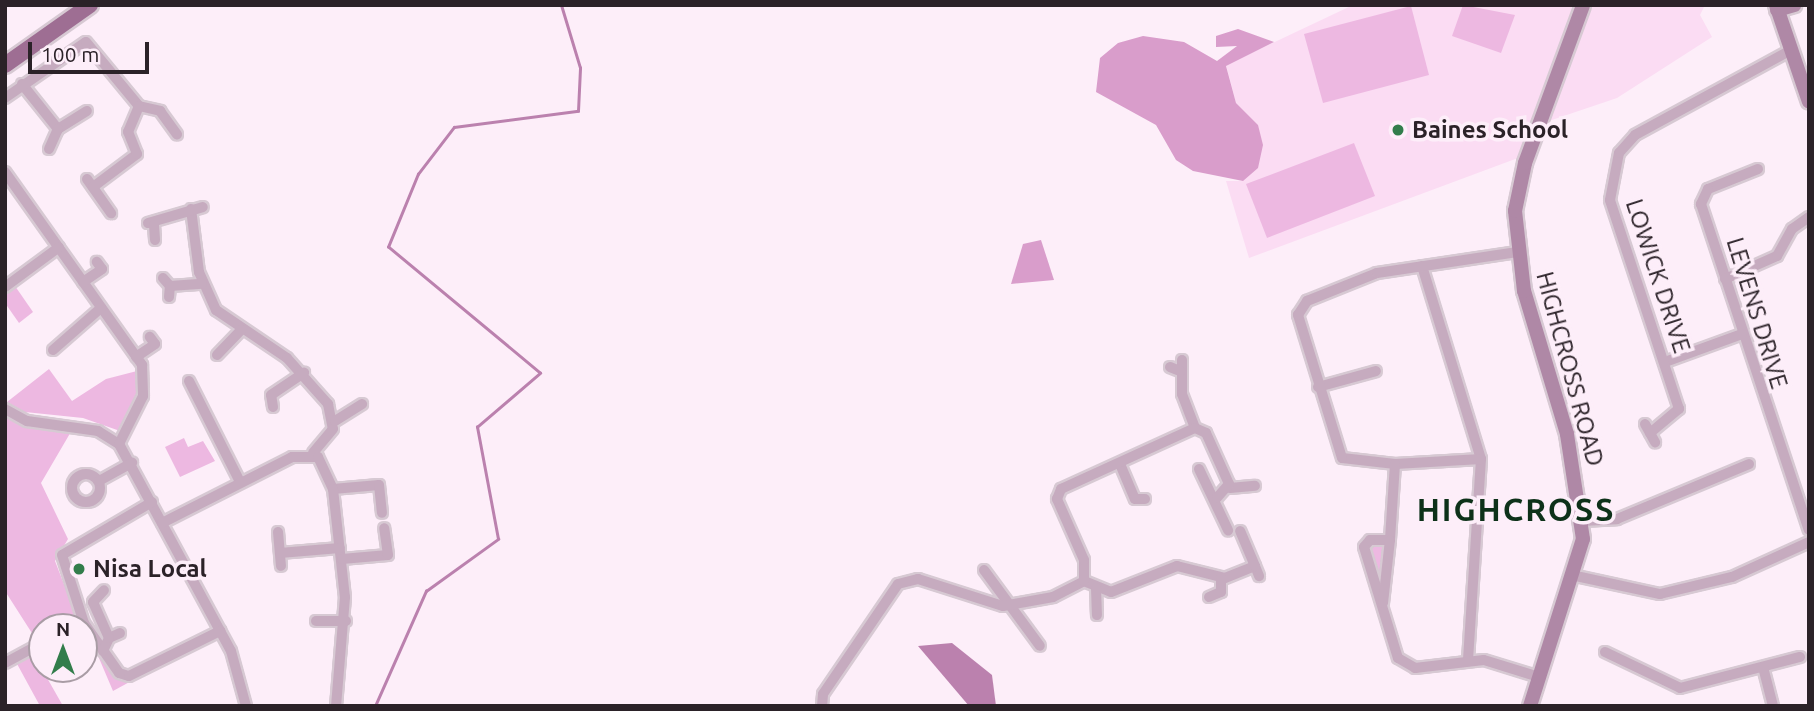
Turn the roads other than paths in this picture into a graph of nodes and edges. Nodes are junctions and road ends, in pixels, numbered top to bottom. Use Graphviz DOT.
graph roads {
  1 [pos="90,5"];
  2 [pos="1583,5"];
  3 [pos="1794,5"];
  4 [pos="1776,8"];
  5 [pos="1791,50"];
  6 [pos="5,65"];
  7 [pos="22,83"];
  8 [pos="5,98"];
  9 [pos="1809,102"];
  10 [pos="139,106"];
  11 [pos="87,111"];
  12 [pos="58,129"];
  13 [pos="177,134"];
  14 [pos="49,149"];
  15 [pos="5,172"];
  16 [pos="1754,184"];
  17 [pos="203,207"];
  18 [pos="191,209"];
  19 [pos="111,214"];
  20 [pos="1809,217"];
  21 [pos="155,240"];
  22 [pos="59,247"];
  23 [pos="1517,251"];
  24 [pos="97,262"];
  25 [pos="1422,266"];
  26 [pos="1725,279"];
  27 [pos="83,282"];
  28 [pos="202,284"];
  29 [pos="5,287"];
  30 [pos="167,287"];
  31 [pos="102,308"];
  32 [pos="241,330"];
  33 [pos="1742,334"];
  34 [pos="150,337"];
  35 [pos="54,345"];
  36 [pos="217,355"];
  37 [pos="136,357"];
  38 [pos="1665,362"];
  39 [pos="1177,366"];
  40 [pos="1377,371"];
  41 [pos="303,373"];
  42 [pos="189,381"];
  43 [pos="1318,387"];
  44 [pos="362,404"];
  45 [pos="273,407"];
  46 [pos="5,409"];
  47 [pos="335,421"];
  48 [pos="1195,428"];
  49 [pos="1650,433"];
  50 [pos="119,444"];
  51 [pos="313,453"];
  52 [pos="1481,458"];
  53 [pos="132,463"];
  54 [pos="1120,464"];
  55 [pos="1395,464"];
  56 [pos="1749,464"];
  57 [pos="1199,469"];
  58 [pos="99,481"];
  59 [pos="240,482"];
  60 [pos="1255,486"];
  61 [pos="1230,488"];
  62 [pos="333,489"];
  63 [pos="1217,498"];
  64 [pos="152,502"];
  65 [pos="1136,502"];
  66 [pos="382,513"];
  67 [pos="1582,521"];
  68 [pos="162,523"];
  69 [pos="384,528"];
  70 [pos="1228,530"];
  71 [pos="1809,530"];
  72 [pos="1240,531"];
  73 [pos="278,532"];
  74 [pos="1390,540"];
  75 [pos="1809,542"];
  76 [pos="280,553"];
  77 [pos="341,554"];
  78 [pos="281,566"];
  79 [pos="984,570"];
  80 [pos="1576,576"];
  81 [pos="1221,579"];
  82 [pos="1084,581"];
  83 [pos="1096,588"];
  84 [pos="104,590"];
  85 [pos="1209,597"];
  86 [pos="1383,603"];
  87 [pos="1010,605"];
  88 [pos="76,613"];
  89 [pos="1097,615"];
  90 [pos="316,621"];
  91 [pos="346,621"];
  92 [pos="220,631"];
  93 [pos="120,632"];
  94 [pos="110,638"];
  95 [pos="98,646"];
  96 [pos="1040,646"];
  97 [pos="28,651"];
  98 [pos="103,651"];
  99 [pos="1605,652"];
  100 [pos="1800,657"];
  101 [pos="1468,661"];
  102 [pos="5,663"];
  103 [pos="1763,667"];
  104 [pos="1539,677"];
  105 [pos="246,706"];
  106 [pos="336,706"];
  107 [pos="822,706"];
  108 [pos="1530,706"];
  109 [pos="1773,706"];
  1 -- 6 [label="main road"];
  2 -- 23 [label="street, HIGHCROSS ROAD"];
  3 -- 4 [label="street"];
  4 -- 5 [label="street"];
  5 -- 9 [label="street"];
  5 -- 38 [label="street, LOWICK DRIVE"];
  7 -- 8 [label="street"];
  7 -- 10 [label="street"];
  7 -- 12 [label="street"];
  10 -- 13 [label="street"];
  10 -- 19 [label="street"];
  11 -- 12 [label="street"];
  12 -- 14 [label="street"];
  15 -- 22 [label="street"];
  16 -- 26 [label="street, LEVENS DRIVE"];
  17 -- 18 [label="street"];
  18 -- 21 [label="street"];
  18 -- 28 [label="street"];
  20 -- 26 [label="street"];
  22 -- 27 [label="street"];
  22 -- 29 [label="street"];
  23 -- 25 [label="street"];
  23 -- 67 [label="street, HIGHCROSS ROAD"];
  24 -- 27 [label="street"];
  25 -- 43 [label="street"];
  25 -- 52 [label="street"];
  26 -- 33 [label="street, LEVENS DRIVE"];
  27 -- 31 [label="street"];
  28 -- 30 [label="street"];
  28 -- 32 [label="street"];
  31 -- 35 [label="street"];
  31 -- 37 [label="street"];
  32 -- 36 [label="street"];
  32 -- 41 [label="street"];
  33 -- 38 [label="street"];
  33 -- 71 [label="street, LEVENS DRIVE"];
  34 -- 37 [label="street"];
  37 -- 50 [label="street"];
  38 -- 49 [label="street, LOWICK DRIVE"];
  39 -- 48 [label="street"];
  40 -- 43 [label="street"];
  41 -- 45 [label="street"];
  41 -- 47 [label="street"];
  42 -- 59 [label="street"];
  43 -- 55 [label="street"];
  44 -- 47 [label="street"];
  46 -- 50 [label="street"];
  47 -- 51 [label="street"];
  48 -- 54 [label="street"];
  48 -- 61 [label="street"];
  50 -- 53 [label="street"];
  51 -- 59 [label="street"];
  51 -- 62 [label="street"];
  52 -- 55 [label="street"];
  52 -- 101 [label="street"];
  53 -- 58 [label="street"];
  53 -- 64 [label="street"];
  54 -- 65 [label="street"];
  54 -- 82 [label="street"];
  55 -- 74 [label="street"];
  56 -- 67 [label="street"];
  57 -- 63 [label="street"];
  59 -- 68 [label="street"];
  60 -- 61 [label="street"];
  61 -- 63 [label="street"];
  62 -- 66 [label="street"];
  62 -- 77 [label="street"];
  63 -- 70 [label="street"];
  64 -- 68 [label="street"];
  64 -- 88 [label="street"];
  67 -- 80 [label="street, HIGHCROSS ROAD"];
  68 -- 92 [label="street"];
  69 -- 77 [label="street"];
  72 -- 81 [label="street"];
  73 -- 76 [label="street"];
  74 -- 86 [label="street"];
  74 -- 86 [label="street"];
  75 -- 80 [label="street"];
  76 -- 77 [label="street"];
  76 -- 78 [label="street"];
  77 -- 91 [label="street"];
  79 -- 87 [label="street"];
  80 -- 104 [label="street, HIGHCROSS ROAD"];
  81 -- 83 [label="street"];
  81 -- 85 [label="street"];
  82 -- 83 [label="street"];
  82 -- 87 [label="street"];
  83 -- 89 [label="street"];
  84 -- 94 [label="street"];
  86 -- 101 [label="street"];
  87 -- 96 [label="street"];
  87 -- 107 [label="street"];
  90 -- 91 [label="street"];
  91 -- 106 [label="street"];
  92 -- 98 [label="street"];
  92 -- 105 [label="street"];
  93 -- 94 [label="street"];
  94 -- 98 [label="street"];
  95 -- 98 [label="street"];
  97 -- 102 [label="street"];
  99 -- 103 [label="street"];
  100 -- 103 [label="street"];
  101 -- 104 [label="street"];
  103 -- 109 [label="street"];
  104 -- 108 [label="street, HIGHCROSS ROAD"];
}
